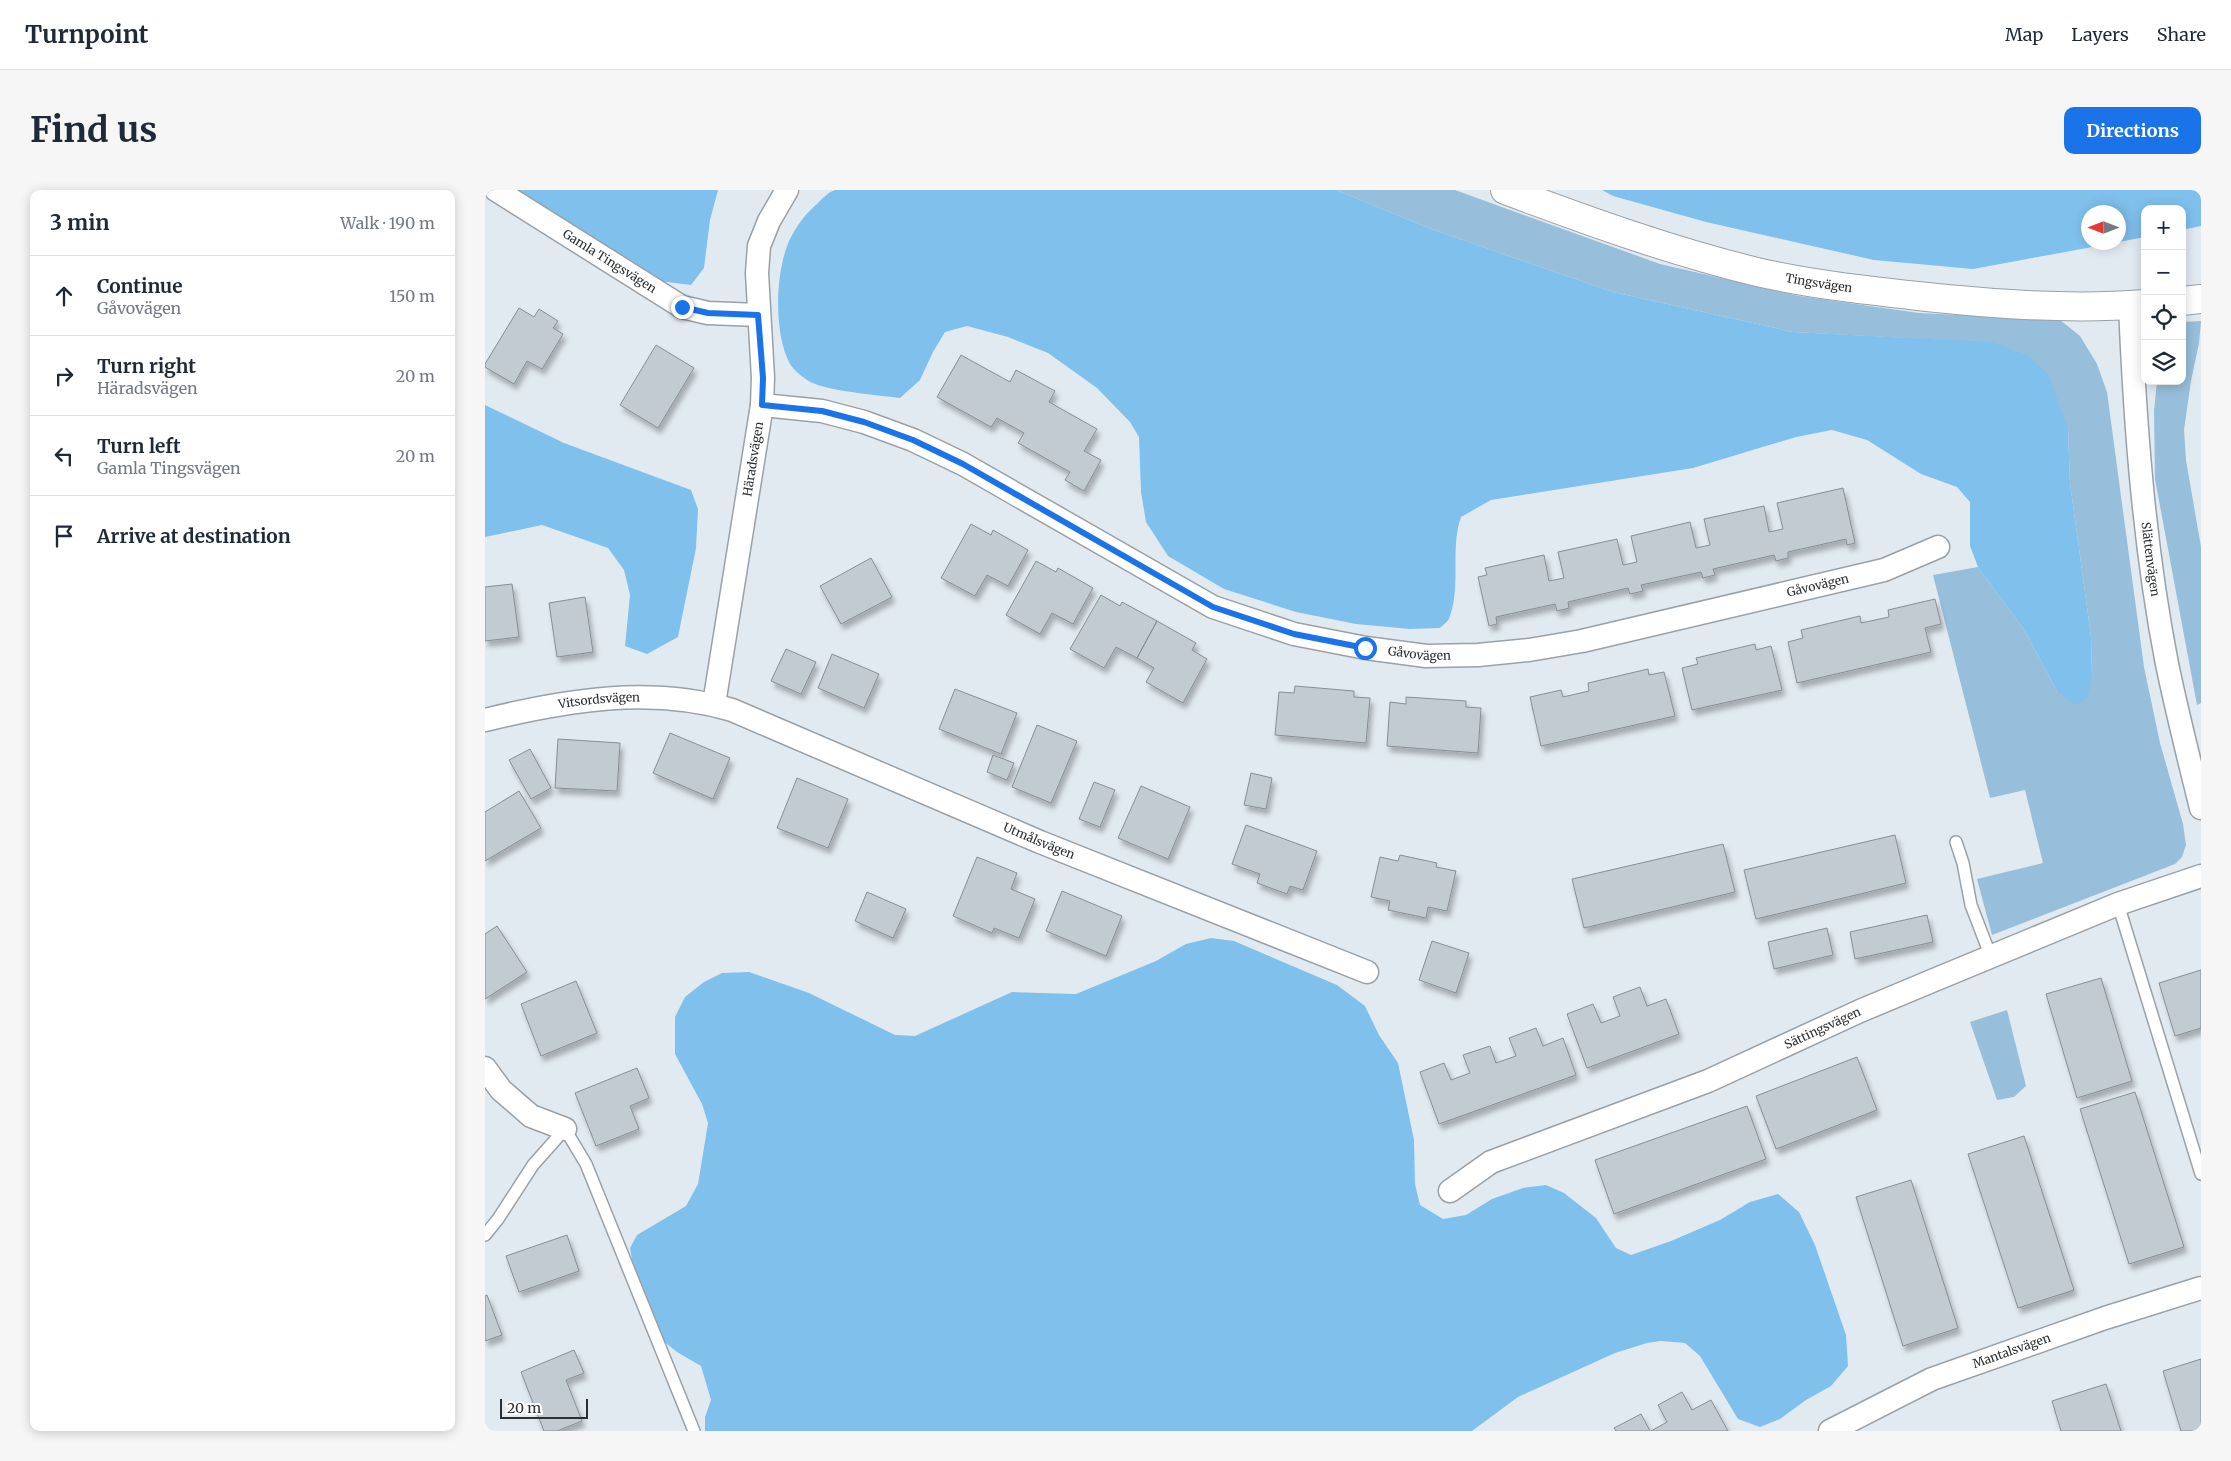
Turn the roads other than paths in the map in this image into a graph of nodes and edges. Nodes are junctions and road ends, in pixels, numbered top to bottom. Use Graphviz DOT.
graph roads {
  1 [pos="496,190"];
  2 [pos="787,190"];
  3 [pos="1505,190"];
  4 [pos="2201,299"];
  5 [pos="2186,301"];
  6 [pos="2137,305"];
  7 [pos="758,315"];
  8 [pos="762,405"];
  9 [pos="1938,547"];
  10 [pos="714,704"];
  11 [pos="485,720"];
  12 [pos="2201,808"];
  13 [pos="1956,842"];
  14 [pos="2201,876"];
  15 [pos="2117,904"];
  16 [pos="1991,957"];
  17 [pos="1367,972"];
  18 [pos="485,1068"];
  19 [pos="565,1129"];
  20 [pos="2201,1174"];
  21 [pos="1450,1191"];
  22 [pos="485,1235"];
  23 [pos="2201,1288"];
  24 [pos="693,1431"];
  25 [pos="1830,1431"];
  1 -- 7 [label="street, Gamla Tingsvägen"];
  2 -- 7 [label="street, Häradsvägen"];
  3 -- 6 [label="street, Tingsvägen"];
  4 -- 5 [label="street"];
  6 -- 12 [label="street, Slättenvägen"];
  7 -- 8 [label="street, Häradsvägen"];
  8 -- 9 [label="street, Gåvovägen"];
  8 -- 10 [label="street, Häradsvägen"];
  10 -- 11 [label="street, Vitsordsvägen"];
  10 -- 17 [label="street, Utmålsvägen"];
  13 -- 16 [label="lane"];
  14 -- 15 [label="street, Sättingsvägen"];
  15 -- 16 [label="street, Sättingsvägen"];
  15 -- 20 [label="lane"];
  16 -- 21 [label="street, Sättingsvägen"];
  18 -- 19 [label="street"];
  19 -- 22 [label="lane"];
  19 -- 24 [label="lane"];
  23 -- 25 [label="street, Mantalsvägen"];
}
